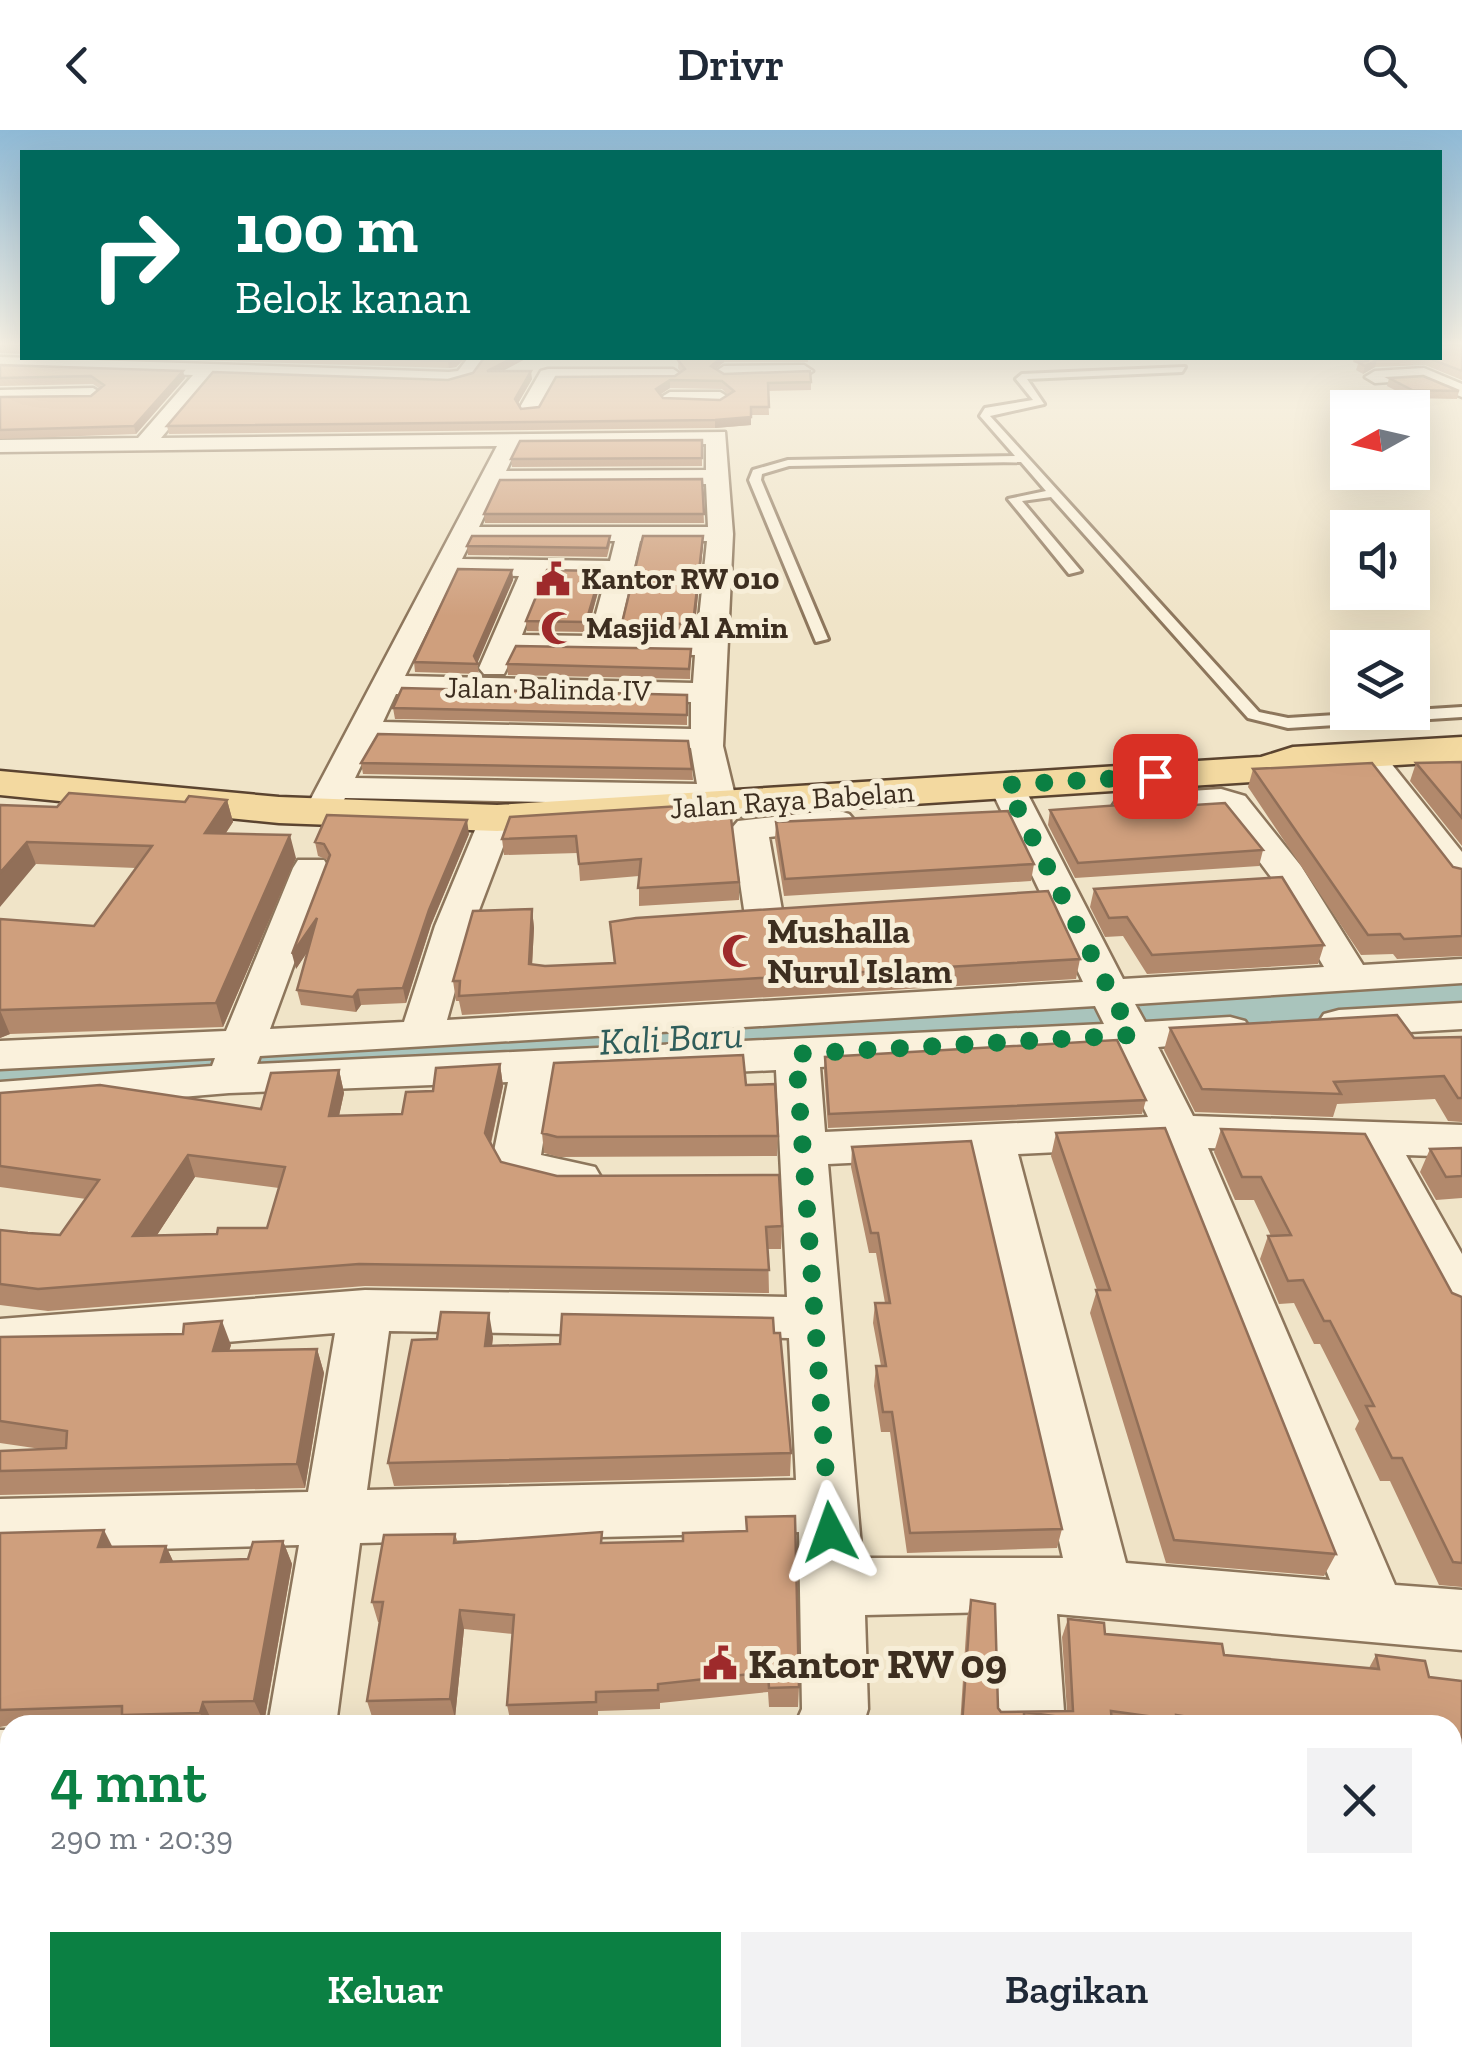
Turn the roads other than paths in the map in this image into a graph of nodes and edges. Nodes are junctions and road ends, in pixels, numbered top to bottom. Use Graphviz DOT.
graph roads {
  1 [pos="73,435"];
  2 [pos="152,435"];
  3 [pos="222,435"];
  4 [pos="329,435"];
  5 [pos="560,435"];
  6 [pos="622,435"];
  7 [pos="718,435"];
  8 [pos="1002,435"];
  9 [pos="511,438"];
  10 [pos="146,442"];
  11 [pos="64,444"];
  12 [pos="0,446"];
  13 [pos="1023,459"];
  14 [pos="714,476"];
  15 [pos="633,477"];
  16 [pos="491,478"];
  17 [pos="1054,493"];
  18 [pos="478,504"];
  19 [pos="512,504"];
  20 [pos="600,505"];
  21 [pos="462,534"];
  22 [pos="598,534"];
  23 [pos="720,534"];
  24 [pos="630,535"];
  25 [pos="446,567"];
  26 [pos="535,568"];
  27 [pos="621,569"];
  28 [pos="1074,571"];
  29 [pos="820,640"];
  30 [pos="504,643"];
  31 [pos="602,645"];
  32 [pos="711,646"];
  33 [pos="386,685"];
  34 [pos="487,688"];
  35 [pos="552,690"];
  36 [pos="709,694"];
  37 [pos="1462,712"];
  38 [pos="363,731"];
  39 [pos="542,735"];
  40 [pos="708,739"];
  41 [pos="1462,750"];
  42 [pos="1366,754"];
  43 [pos="0,783"];
  44 [pos="1012,799"];
  45 [pos="327,800"];
  46 [pos="718,800"];
  47 [pos="498,818"];
  48 [pos="310,868"];
  49 [pos="1462,876"];
  50 [pos="1289,879"];
  51 [pos="1245,882"];
  52 [pos="1077,895"];
  53 [pos="1020,899"];
  54 [pos="807,914"];
  55 [pos="1462,971"];
  56 [pos="1352,981"];
  57 [pos="1121,1014"];
  58 [pos="1462,1016"];
  59 [pos="420,1035"];
  60 [pos="741,1036"];
  61 [pos="796,1054"];
  62 [pos="0,1055"];
  63 [pos="236,1061"];
  64 [pos="534,1064"];
  65 [pos="0,1097"];
  66 [pos="1178,1132"];
  67 [pos="1373,1137"];
  68 [pos="991,1141"];
  69 [pos="1462,1141"];
  70 [pos="791,1168"];
  71 [pos="625,1178"];
  72 [pos="1462,1301"];
  73 [pos="366,1310"];
  74 [pos="816,1318"];
  75 [pos="0,1340"];
  76 [pos="828,1505"];
  77 [pos="334,1515"];
  78 [pos="0,1526"];
  79 [pos="1024,1583"];
  80 [pos="834,1587"];
  81 [pos="1102,1589"];
  82 [pos="1374,1610"];
  83 [pos="1462,1620"];
  84 [pos="304,1715"];
  85 [pos="833,1715"];
  86 [pos="1031,1715"];
  1 -- 11 [label="street"];
  2 -- 10 [label="street"];
  3 -- 10 [label="street"];
  4 -- 9 [label="street"];
  5 -- 9 [label="street"];
  6 -- 15 [label="street"];
  7 -- 14 [label="street"];
  8 -- 13 [label="lane"];
  9 -- 16 [label="street"];
  10 -- 11 [label="street"];
  11 -- 12 [label="street"];
  13 -- 17 [label="lane"];
  13 -- 29 [label="lane"];
  14 -- 15 [label="street"];
  14 -- 23 [label="street"];
  15 -- 16 [label="street"];
  16 -- 18 [label="street"];
  17 -- 28 [label="lane"];
  17 -- 37 [label="lane"];
  18 -- 19 [label="street"];
  18 -- 21 [label="street"];
  20 -- 22 [label="street"];
  21 -- 22 [label="street"];
  21 -- 25 [label="street"];
  22 -- 24 [label="street"];
  23 -- 24 [label="street"];
  23 -- 32 [label="street"];
  24 -- 27 [label="street"];
  25 -- 26 [label="street"];
  25 -- 33 [label="street"];
  26 -- 27 [label="street"];
  26 -- 30 [label="street"];
  27 -- 31 [label="street"];
  30 -- 31 [label="street"];
  30 -- 34 [label="street"];
  31 -- 32 [label="street"];
  32 -- 36 [label="street"];
  33 -- 34 [label="street, Jalan Balinda IV"];
  33 -- 38 [label="street"];
  34 -- 35 [label="street, Jalan Balinda IV"];
  35 -- 36 [label="street, Jalan Balinda IV"];
  35 -- 39 [label="street"];
  36 -- 40 [label="street"];
  38 -- 39 [label="street"];
  38 -- 45 [label="street"];
  39 -- 40 [label="street"];
  40 -- 46 [label="street"];
  41 -- 42 [label="main road, Jalan Raya Babelan"];
  42 -- 44 [label="main road, Jalan Raya Babelan"];
  42 -- 49 [label="street"];
  43 -- 45 [label="main road, Jalan Raya Babelan"];
  44 -- 46 [label="main road, Jalan Raya Babelan"];
  44 -- 50 [label="street"];
  44 -- 52 [label="street"];
  44 -- 54 [label="street"];
  45 -- 46 [label="street"];
  45 -- 47 [label="main road, Jalan Raya Babelan"];
  46 -- 47 [label="main road, Jalan Raya Babelan"];
  47 -- 59 [label="street"];
  48 -- 63 [label="street"];
  50 -- 51 [label="street"];
  50 -- 56 [label="street"];
  52 -- 53 [label="street"];
  52 -- 57 [label="street"];
  55 -- 56 [label="street"];
  56 -- 57 [label="street"];
  57 -- 58 [label="street"];
  57 -- 60 [label="street"];
  57 -- 61 [label="street"];
  57 -- 66 [label="street"];
  59 -- 60 [label="street"];
  59 -- 63 [label="street"];
  60 -- 61 [label="street"];
  60 -- 64 [label="street"];
  61 -- 70 [label="street"];
  62 -- 63 [label="street"];
  63 -- 64 [label="street"];
  63 -- 65 [label="street"];
  64 -- 71 [label="street"];
  66 -- 67 [label="street"];
  66 -- 68 [label="street"];
  66 -- 82 [label="street"];
  67 -- 69 [label="street"];
  67 -- 72 [label="street"];
  68 -- 70 [label="street"];
  68 -- 81 [label="street"];
  70 -- 74 [label="street"];
  73 -- 74 [label="street"];
  73 -- 75 [label="street"];
  73 -- 77 [label="street"];
  74 -- 76 [label="street"];
  76 -- 77 [label="street"];
  76 -- 80 [label="street"];
  77 -- 78 [label="street"];
  77 -- 84 [label="street"];
  79 -- 80 [label="street"];
  79 -- 81 [label="street"];
  79 -- 86 [label="street"];
  80 -- 85 [label="street"];
  81 -- 82 [label="street"];
  82 -- 83 [label="street"];
}
